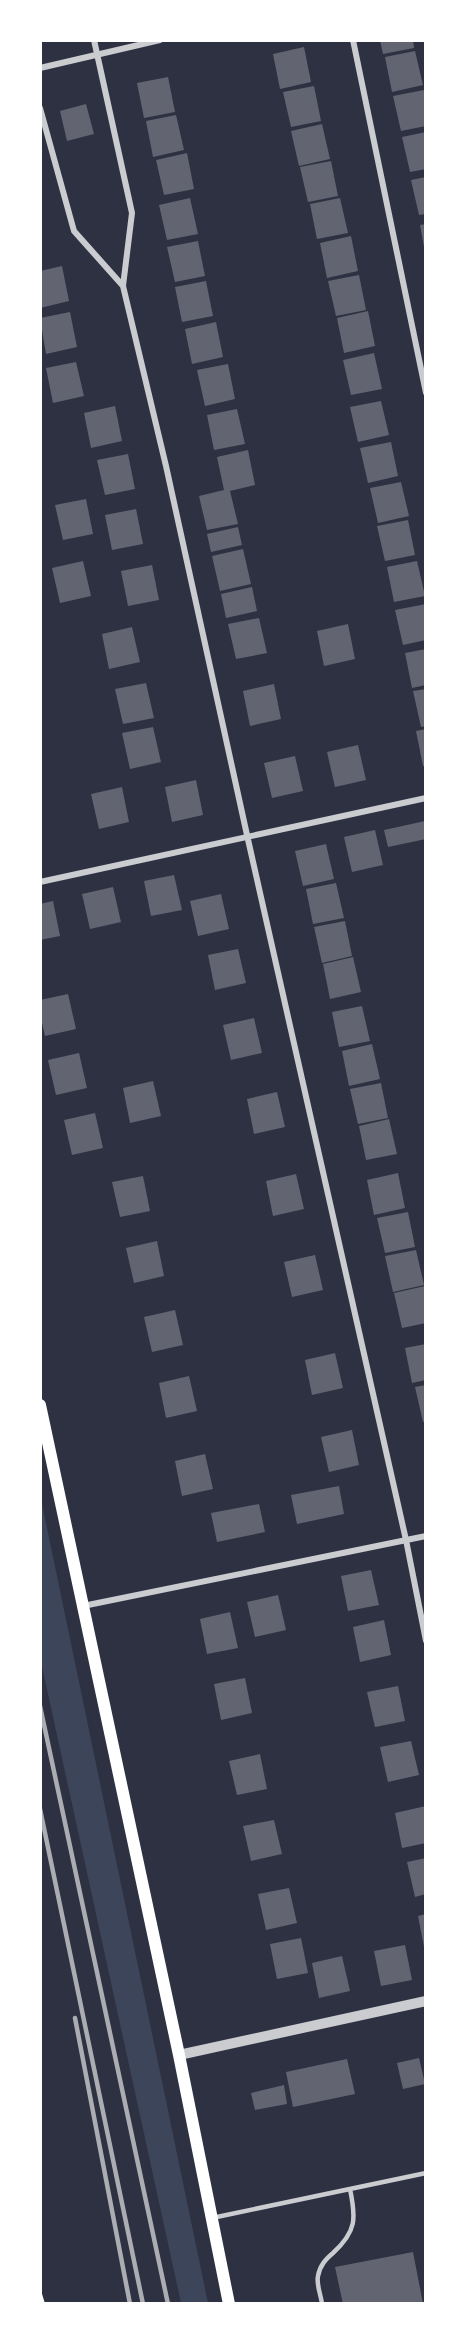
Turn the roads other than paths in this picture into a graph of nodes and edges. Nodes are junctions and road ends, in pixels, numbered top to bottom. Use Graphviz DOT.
graph roads {
  1 [pos="94,40"];
  2 [pos="160,40"];
  3 [pos="353,40"];
  4 [pos="98,54"];
  5 [pos="40,68"];
  6 [pos="40,108"];
  7 [pos="123,286"];
  8 [pos="426,393"];
  9 [pos="426,798"];
  10 [pos="247,835"];
  11 [pos="40,882"];
  12 [pos="40,1405"];
  13 [pos="426,1536"];
  14 [pos="406,1540"];
  15 [pos="82,1606"];
  16 [pos="426,1641"];
  17 [pos="426,2001"];
  18 [pos="179,2055"];
  19 [pos="426,2173"];
  20 [pos="350,2189"];
  21 [pos="212,2218"];
  22 [pos="230,2304"];
  23 [pos="322,2304"];
  1 -- 4 [label="street"];
  2 -- 4 [label="street"];
  3 -- 8 [label="street"];
  4 -- 5 [label="street"];
  4 -- 7 [label="street"];
  6 -- 7 [label="street"];
  7 -- 10 [label="street"];
  9 -- 10 [label="street"];
  10 -- 11 [label="street"];
  10 -- 14 [label="street"];
  12 -- 15 [label="main road"];
  13 -- 14 [label="street"];
  14 -- 15 [label="street"];
  14 -- 16 [label="street"];
  15 -- 18 [label="main road"];
  17 -- 18 [label="street"];
  18 -- 21 [label="main road"];
  19 -- 20 [label="lane"];
  20 -- 21 [label="lane"];
  20 -- 23 [label="lane"];
  21 -- 22 [label="main road"];
}
